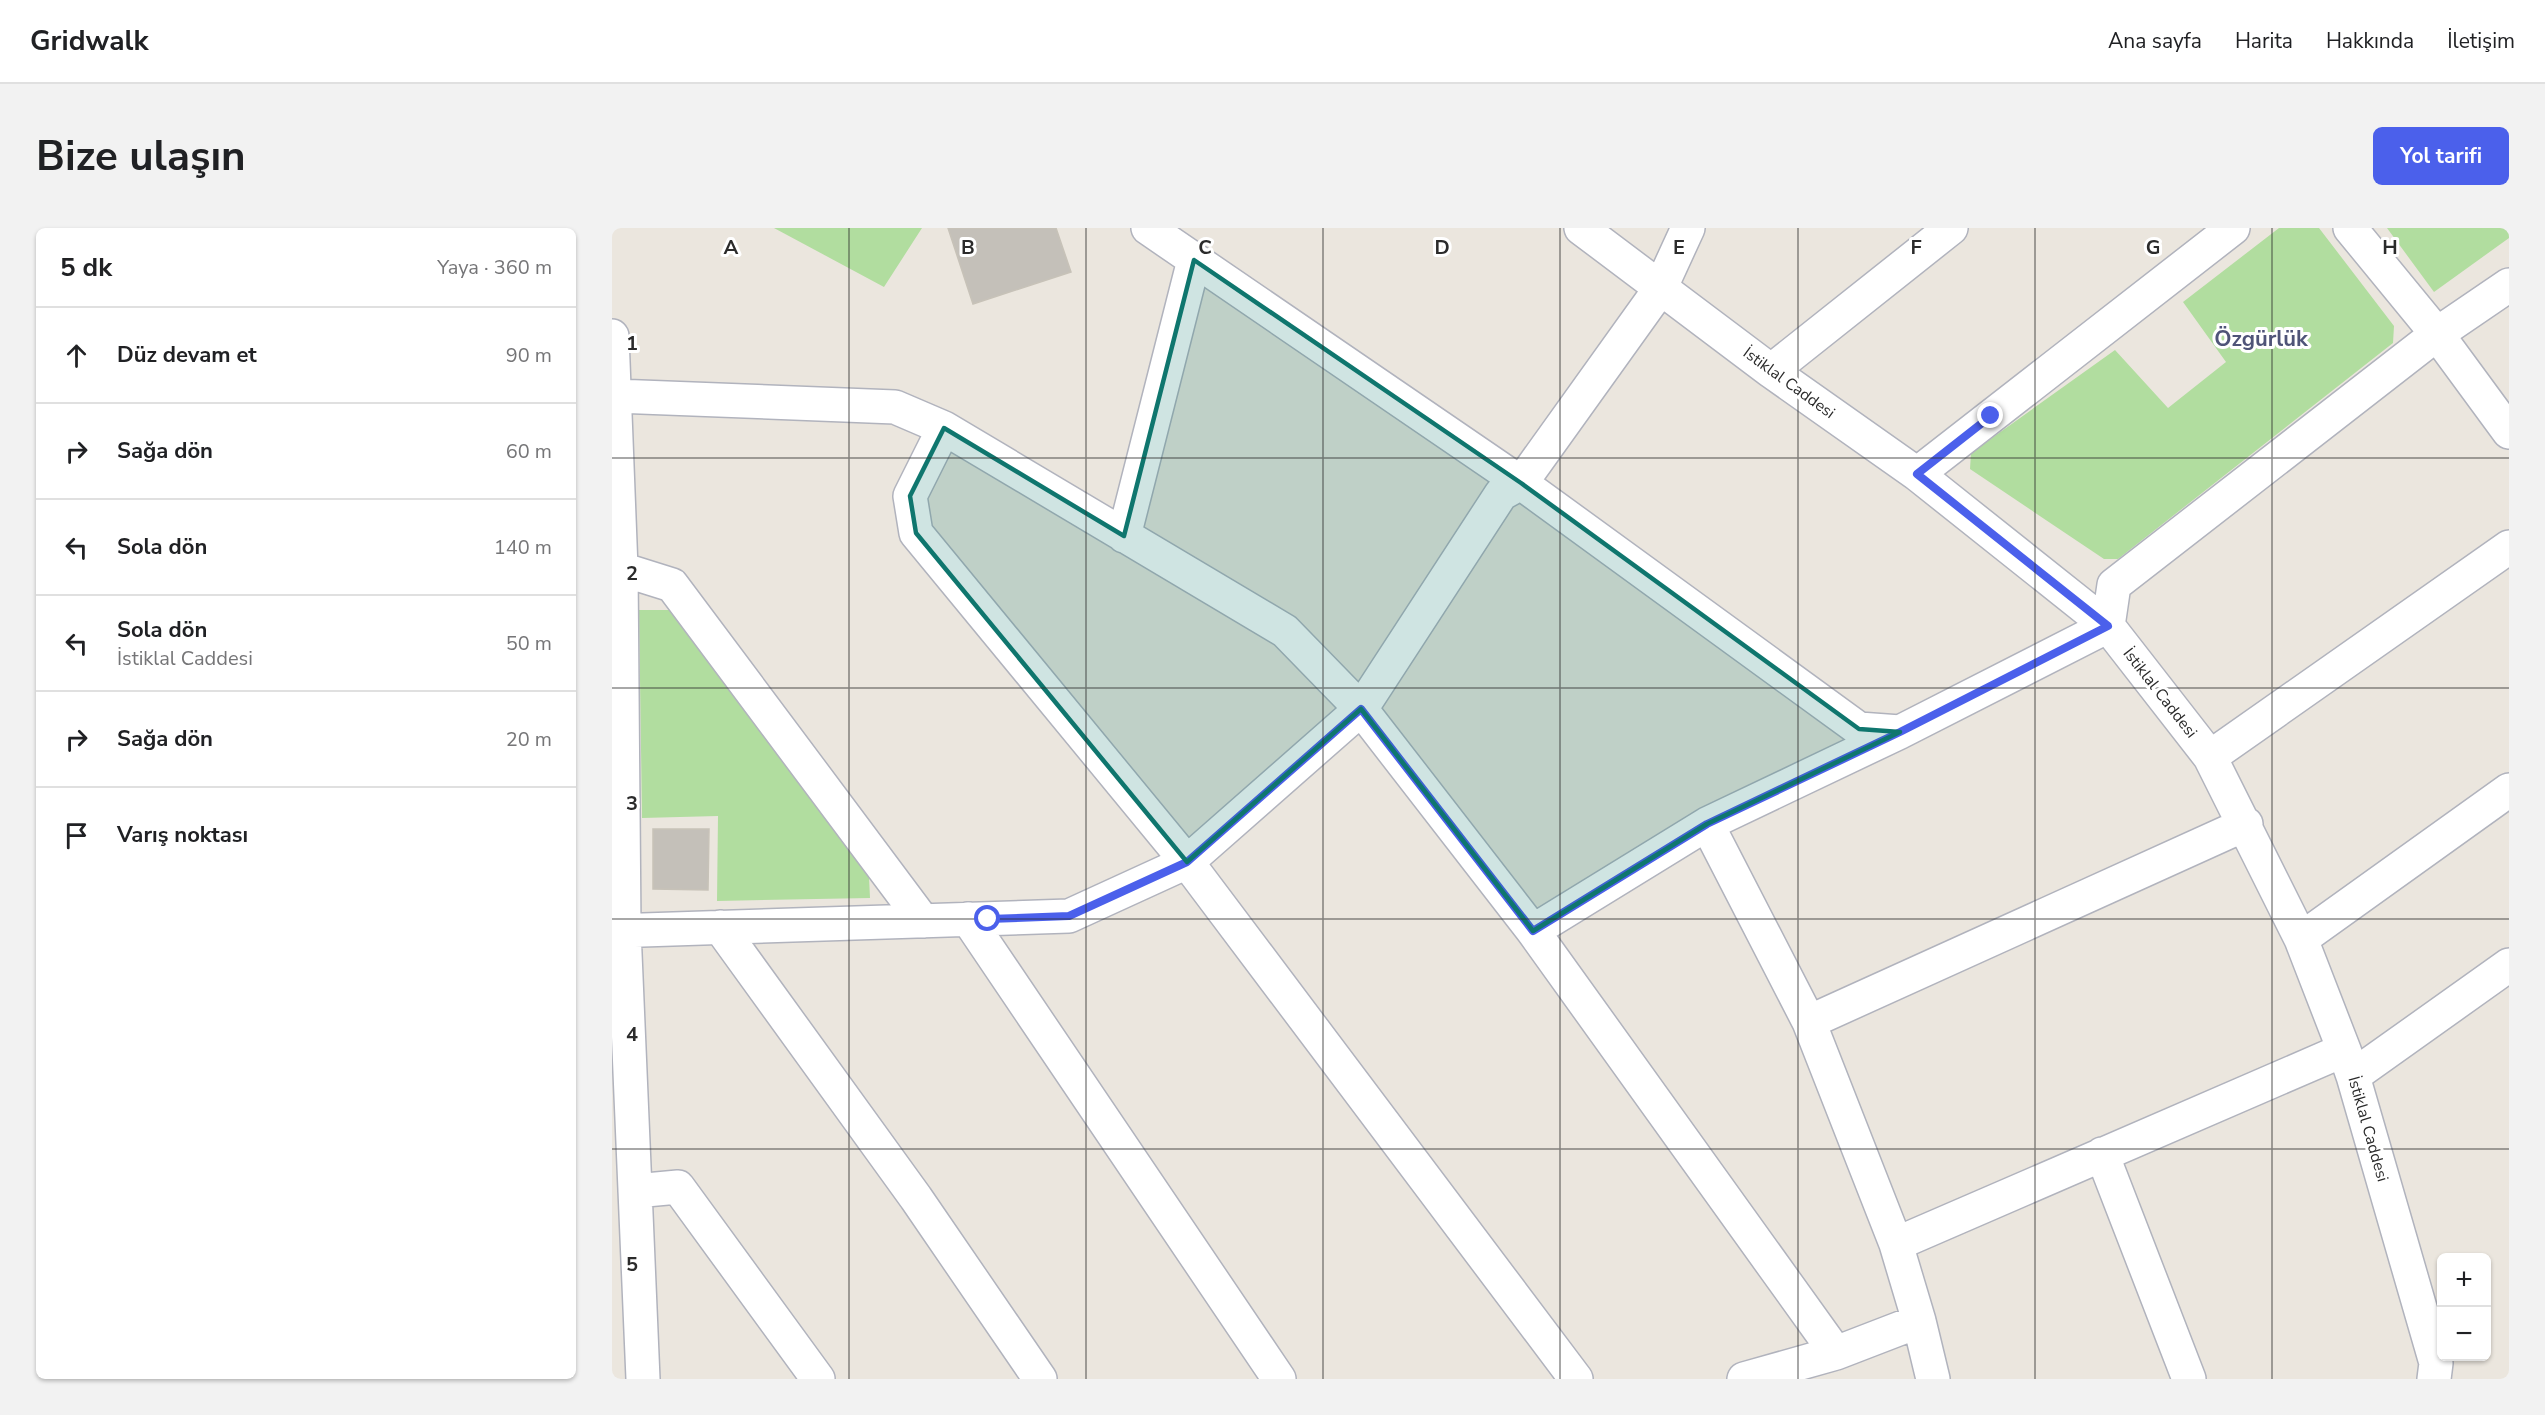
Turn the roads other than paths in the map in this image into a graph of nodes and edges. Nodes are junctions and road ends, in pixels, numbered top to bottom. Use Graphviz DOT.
graph roads {
  1 [pos="1148,228"];
  2 [pos="1581,228"];
  3 [pos="1688,228"];
  4 [pos="1951,228"];
  5 [pos="2233,228"];
  6 [pos="2350,228"];
  7 [pos="1194,260"];
  8 [pos="2509,285"];
  9 [pos="1660,289"];
  10 [pos="2437,334"];
  11 [pos="612,336"];
  12 [pos="1771,370"];
  13 [pos="615,396"];
  14 [pos="944,429"];
  15 [pos="2509,432"];
  16 [pos="1917,474"];
  17 [pos="1521,483"];
  18 [pos="1124,536"];
  19 [pos="2509,547"];
  20 [pos="621,569"];
  21 [pos="2108,626"];
  22 [pos="1361,709"];
  23 [pos="1900,732"];
  24 [pos="2210,757"];
  25 [pos="2509,790"];
  26 [pos="1707,824"];
  27 [pos="2246,824"];
  28 [pos="1187,862"];
  29 [pos="968,919"];
  30 [pos="923,921"];
  31 [pos="720,927"];
  32 [pos="618,930"];
  33 [pos="1533,931"];
  34 [pos="2301,939"];
  35 [pos="2509,965"];
  36 [pos="1809,1022"];
  37 [pos="2348,1063"];
  38 [pos="2102,1154"];
  39 [pos="635,1191"];
  40 [pos="1896,1244"];
  41 [pos="1919,1321"];
  42 [pos="1836,1353"];
  43 [pos="643,1379"];
  44 [pos="818,1379"];
  45 [pos="1040,1379"];
  46 [pos="1279,1379"];
  47 [pos="1576,1379"];
  48 [pos="1744,1379"];
  49 [pos="1933,1379"];
  50 [pos="2189,1379"];
  51 [pos="2434,1379"];
  1 -- 7 [label="street"];
  2 -- 9 [label="street, İstiklal Caddesi"];
  3 -- 9 [label="street"];
  4 -- 12 [label="street"];
  5 -- 16 [label="street"];
  6 -- 10 [label="street"];
  7 -- 17 [label="street"];
  7 -- 18 [label="street"];
  8 -- 10 [label="street"];
  9 -- 12 [label="street, İstiklal Caddesi"];
  9 -- 17 [label="street"];
  10 -- 15 [label="street"];
  10 -- 21 [label="street"];
  11 -- 13 [label="street"];
  12 -- 16 [label="street, İstiklal Caddesi"];
  13 -- 14 [label="street"];
  13 -- 20 [label="street"];
  14 -- 18 [label="street"];
  14 -- 28 [label="street"];
  16 -- 21 [label="street, İstiklal Caddesi"];
  17 -- 22 [label="street"];
  17 -- 23 [label="street"];
  18 -- 22 [label="street"];
  19 -- 24 [label="street"];
  20 -- 30 [label="street"];
  20 -- 32 [label="street"];
  21 -- 23 [label="street"];
  21 -- 24 [label="street, İstiklal Caddesi"];
  22 -- 28 [label="street"];
  22 -- 33 [label="street"];
  23 -- 26 [label="street"];
  24 -- 27 [label="street, İstiklal Caddesi"];
  25 -- 34 [label="street"];
  26 -- 33 [label="street"];
  26 -- 36 [label="street"];
  27 -- 34 [label="street, İstiklal Caddesi"];
  27 -- 36 [label="street"];
  28 -- 29 [label="street"];
  28 -- 47 [label="street"];
  29 -- 30 [label="street"];
  29 -- 46 [label="street"];
  30 -- 31 [label="street"];
  31 -- 32 [label="street"];
  31 -- 45 [label="street"];
  32 -- 39 [label="street"];
  33 -- 42 [label="street"];
  34 -- 37 [label="street, İstiklal Caddesi"];
  35 -- 37 [label="street"];
  36 -- 40 [label="street"];
  37 -- 38 [label="street"];
  37 -- 51 [label="street, İstiklal Caddesi"];
  38 -- 40 [label="street"];
  38 -- 50 [label="street"];
  39 -- 43 [label="street"];
  39 -- 44 [label="street"];
  40 -- 41 [label="street"];
  41 -- 42 [label="street"];
  41 -- 49 [label="street"];
  42 -- 48 [label="street"];
}
